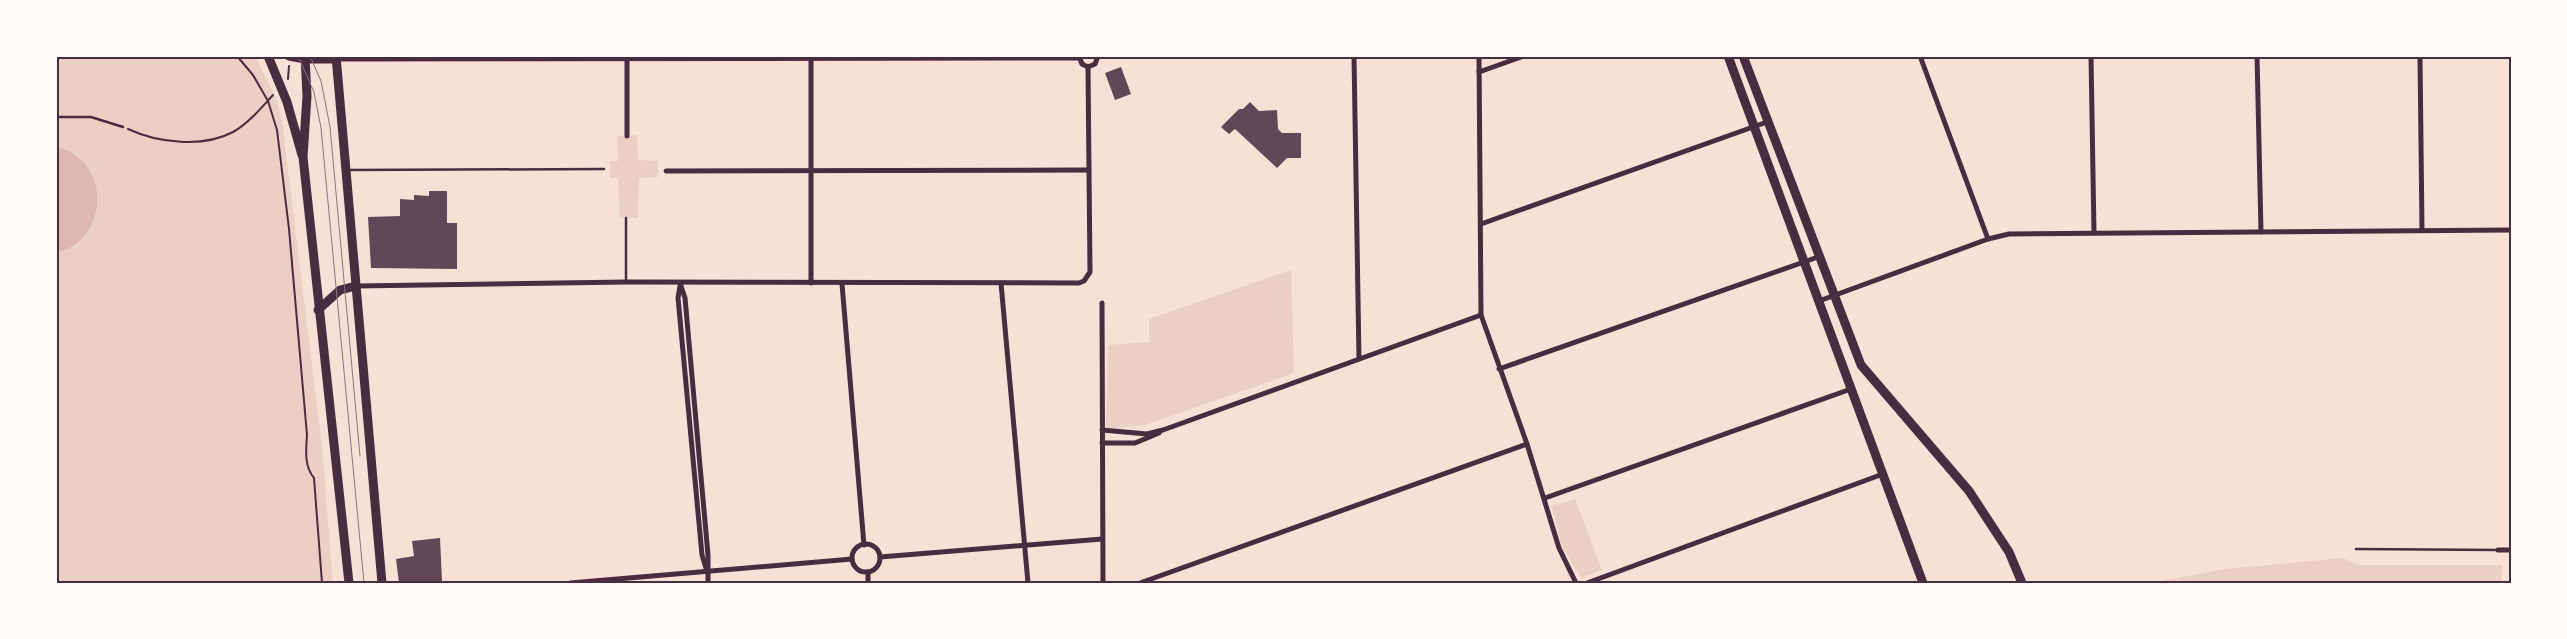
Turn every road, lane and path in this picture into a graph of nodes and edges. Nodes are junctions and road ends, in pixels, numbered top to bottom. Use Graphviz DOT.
graph roads {
  1 [pos="237,56"];
  2 [pos="268,56"];
  3 [pos="1098,56"];
  4 [pos="1354,56"];
  5 [pos="1479,56"];
  6 [pos="1524,56"];
  7 [pos="1728,56"];
  8 [pos="1743,56"];
  9 [pos="1920,56"];
  10 [pos="2092,56"];
  11 [pos="2257,56"];
  12 [pos="2420,56"];
  13 [pos="336,57"];
  14 [pos="811,57"];
  15 [pos="1079,57"];
  16 [pos="305,58"];
  17 [pos="627,58"];
  18 [pos="289,61"];
  19 [pos="1088,67"];
  20 [pos="1479,72"];
  21 [pos="288,81"];
  22 [pos="276,93"];
  23 [pos="268,101"];
  24 [pos="56,117"];
  25 [pos="1767,122"];
  26 [pos="123,127"];
  27 [pos="1755,128"];
  28 [pos="627,136"];
  29 [pos="303,157"];
  30 [pos="604,169"];
  31 [pos="345,170"];
  32 [pos="1089,170"];
  33 [pos="666,171"];
  34 [pos="812,171"];
  35 [pos="626,218"];
  36 [pos="1481,224"];
  37 [pos="2422,230"];
  38 [pos="2511,230"];
  39 [pos="2261,232"];
  40 [pos="2094,233"];
  41 [pos="1988,239"];
  42 [pos="1818,257"];
  43 [pos="1803,262"];
  44 [pos="626,282"];
  45 [pos="680,282"];
  46 [pos="811,283"];
  47 [pos="1001,283"];
  48 [pos="842,284"];
  49 [pos="356,286"];
  50 [pos="1834,295"];
  51 [pos="1819,301"];
  52 [pos="1102,303"];
  53 [pos="318,310"];
  54 [pos="1481,315"];
  55 [pos="1360,359"];
  56 [pos="1500,369"];
  57 [pos="1851,389"];
  58 [pos="1102,430"];
  59 [pos="1163,430"];
  60 [pos="1102,443"];
  61 [pos="1527,444"];
  62 [pos="1883,474"];
  63 [pos="1546,498"];
  64 [pos="1102,539"];
  65 [pos="864,545"];
  66 [pos="1025,546"];
  67 [pos="2356,549"];
  68 [pos="2498,550"];
  69 [pos="2511,550"];
  70 [pos="880,557"];
  71 [pos="852,559"];
  72 [pos="707,571"];
  73 [pos="868,572"];
  74 [pos="1604,577"];
  75 [pos="322,583"];
  76 [pos="348,583"];
  77 [pos="382,583"];
  78 [pos="570,583"];
  79 [pos="708,583"];
  80 [pos="868,583"];
  81 [pos="1028,583"];
  82 [pos="1103,583"];
  83 [pos="1140,583"];
  84 [pos="1576,583"];
  85 [pos="1587,583"];
  86 [pos="1606,583"];
  87 [pos="1924,583"];
  88 [pos="2022,583"];
  1 -- 23 [label="path"];
  2 -- 29 [label="main road"];
  3 -- 19 [label="street"];
  4 -- 55 [label="street"];
  5 -- 20 [label="street"];
  6 -- 20 [label="street"];
  7 -- 27 [label="main road"];
  8 -- 25 [label="main road"];
  9 -- 41 [label="street"];
  10 -- 40 [label="street"];
  11 -- 39 [label="street"];
  12 -- 37 [label="street"];
  13 -- 16 [label="main road"];
  13 -- 17 [label="street"];
  13 -- 31 [label="main road"];
  14 -- 15 [label="street"];
  14 -- 17 [label="street"];
  14 -- 34 [label="street"];
  15 -- 19 [label="street"];
  16 -- 18 [label="main road"];
  16 -- 29 [label="main road"];
  17 -- 28 [label="street"];
  18 -- 21 [label="path"];
  19 -- 32 [label="street"];
  20 -- 36 [label="street"];
  22 -- 23 [label="path"];
  23 -- 26 [label="path"];
  23 -- 75 [label="path"];
  24 -- 26 [label="lane"];
  25 -- 27 [label="street"];
  25 -- 42 [label="main road"];
  27 -- 36 [label="street"];
  27 -- 43 [label="main road"];
  29 -- 53 [label="main road"];
  30 -- 31 [label="lane"];
  31 -- 49 [label="main road"];
  32 -- 34 [label="street"];
  32 -- 47 [label="street"];
  33 -- 34 [label="street"];
  34 -- 46 [label="street"];
  35 -- 44 [label="lane"];
  36 -- 54 [label="street"];
  37 -- 38 [label="street"];
  37 -- 39 [label="street"];
  39 -- 40 [label="street"];
  40 -- 41 [label="street"];
  41 -- 50 [label="street"];
  42 -- 43 [label="street"];
  42 -- 50 [label="main road"];
  43 -- 51 [label="main road"];
  43 -- 56 [label="street"];
  44 -- 45 [label="street"];
  44 -- 49 [label="street"];
  45 -- 46 [label="street"];
  45 -- 72 [label="street"];
  46 -- 48 [label="street"];
  47 -- 48 [label="street"];
  47 -- 66 [label="street"];
  48 -- 65 [label="street"];
  49 -- 53 [label="main road"];
  49 -- 77 [label="main road"];
  50 -- 51 [label="street"];
  50 -- 88 [label="main road"];
  51 -- 57 [label="main road"];
  52 -- 58 [label="street"];
  53 -- 76 [label="main road"];
  54 -- 55 [label="street"];
  54 -- 56 [label="street"];
  55 -- 59 [label="street"];
  56 -- 61 [label="street"];
  57 -- 62 [label="main road"];
  57 -- 63 [label="street"];
  58 -- 59 [label="street"];
  58 -- 60 [label="street"];
  59 -- 60 [label="street"];
  60 -- 64 [label="street"];
  61 -- 63 [label="street"];
  61 -- 83 [label="street"];
  62 -- 74 [label="street"];
  62 -- 87 [label="main road"];
  63 -- 84 [label="street"];
  64 -- 66 [label="street"];
  64 -- 82 [label="street"];
  65 -- 70 [label="street"];
  65 -- 71 [label="street"];
  66 -- 70 [label="street"];
  66 -- 81 [label="street"];
  67 -- 68 [label="lane"];
  68 -- 69 [label="street"];
  70 -- 73 [label="street"];
  71 -- 72 [label="street"];
  71 -- 73 [label="street"];
  72 -- 78 [label="street"];
  72 -- 79 [label="street"];
  73 -- 80 [label="street"];
  74 -- 85 [label="street"];
  74 -- 86 [label="street"];
}
